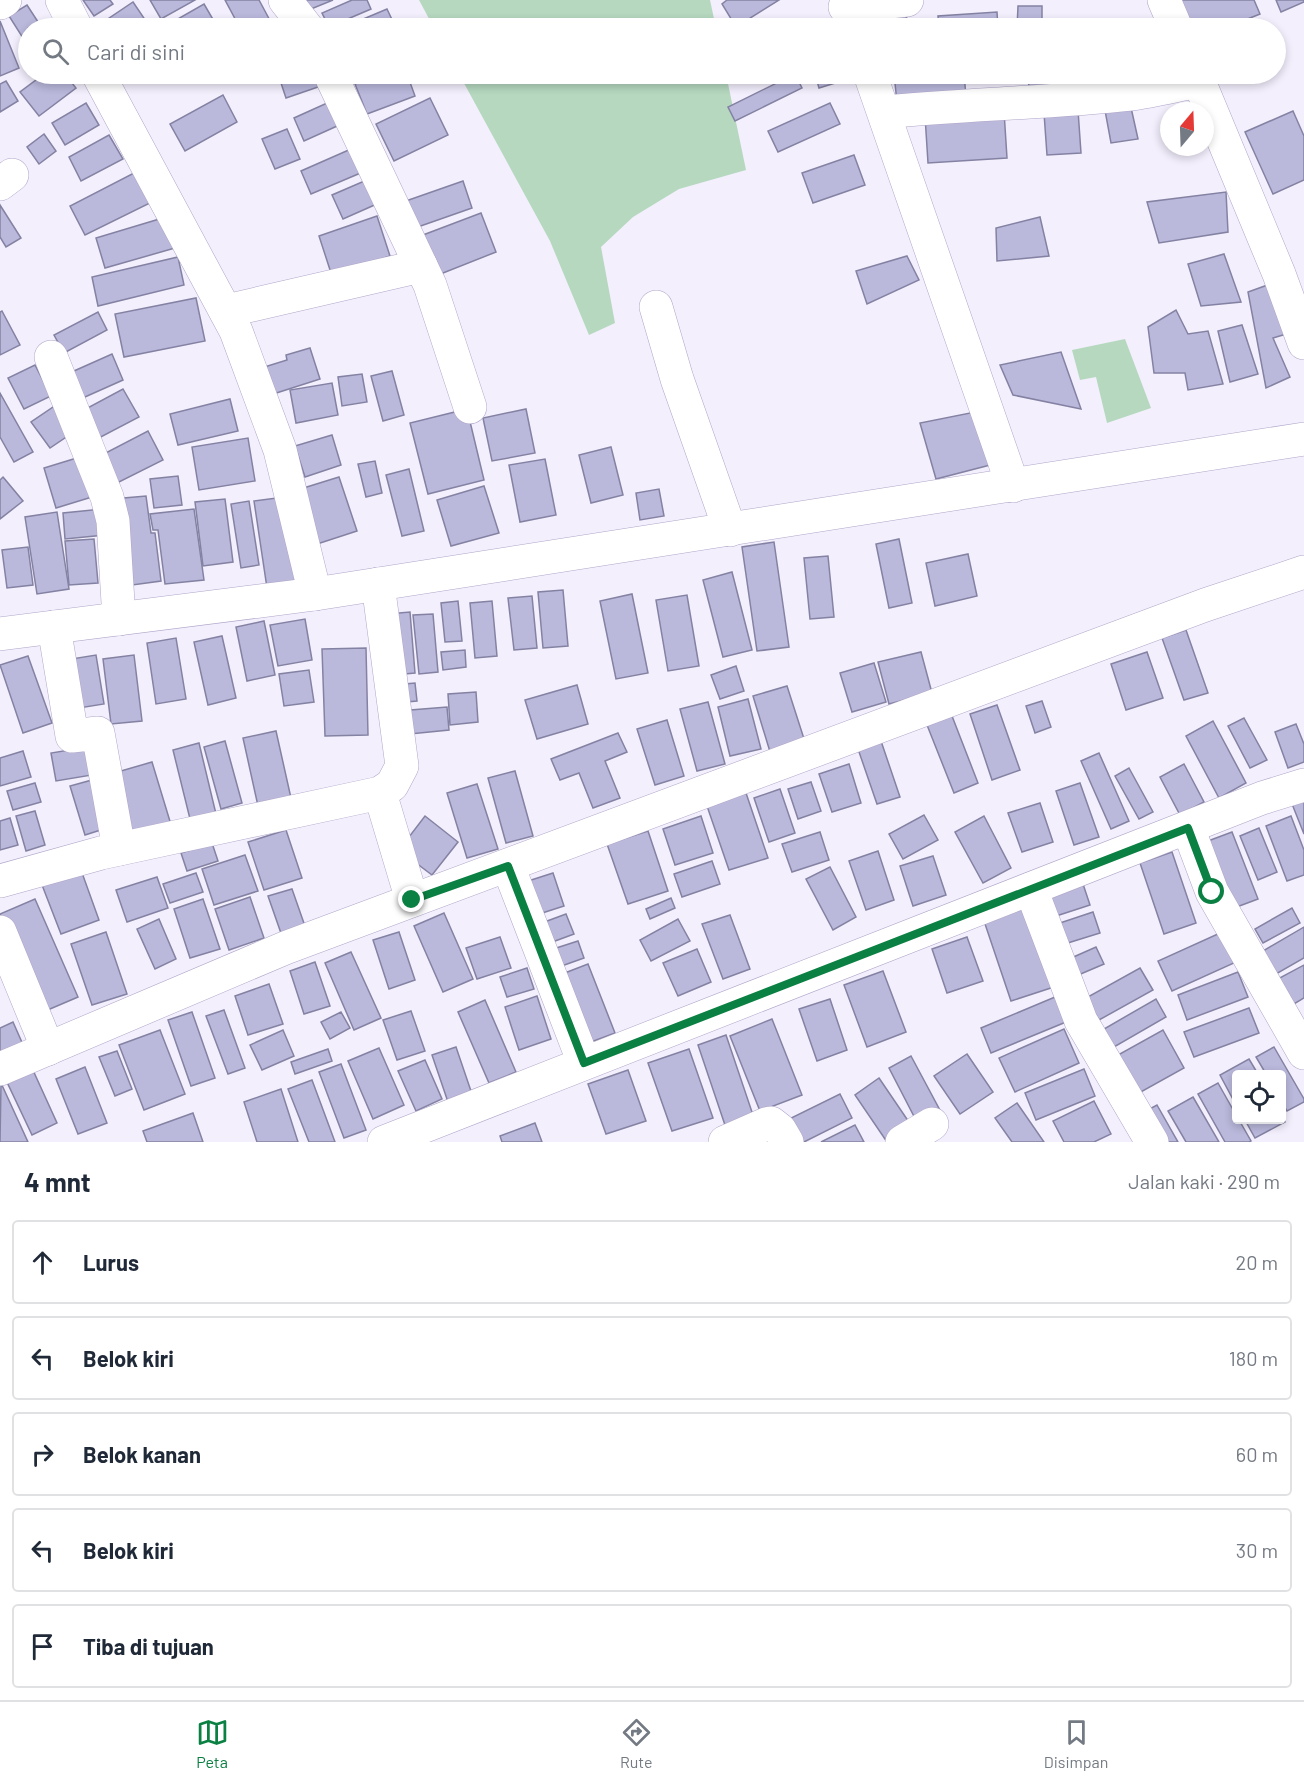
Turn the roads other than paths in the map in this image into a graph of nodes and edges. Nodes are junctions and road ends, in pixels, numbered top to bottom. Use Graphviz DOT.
graph roads {
  1 [pos="5,0"];
  2 [pos="62,0"];
  3 [pos="285,0"];
  4 [pos="907,0"];
  5 [pos="1164,0"];
  6 [pos="0,3"];
  7 [pos="847,12"];
  8 [pos="71,18"];
  9 [pos="299,18"];
  10 [pos="1172,18"];
  11 [pos="103,84"];
  12 [pos="335,84"];
  13 [pos="874,84"];
  14 [pos="1170,84"];
  15 [pos="1201,84"];
  16 [pos="884,112"];
  17 [pos="421,266"];
  18 [pos="656,307"];
  19 [pos="226,311"];
  20 [pos="1304,343"];
  21 [pos="51,357"];
  22 [pos="470,407"];
  23 [pos="1304,439"];
  24 [pos="1013,486"];
  25 [pos="730,530"];
  26 [pos="1304,572"];
  27 [pos="378,584"];
  28 [pos="315,594"];
  29 [pos="119,619"];
  30 [pos="54,627"];
  31 [pos="0,634"];
  32 [pos="1304,785"];
  33 [pos="380,793"];
  34 [pos="1188,828"];
  35 [pos="119,849"];
  36 [pos="508,866"];
  37 [pos="0,881"];
  38 [pos="1031,889"];
  39 [pos="412,900"];
  40 [pos="0,932"];
  41 [pos="48,1049"];
  42 [pos="1304,1053"];
  43 [pos="584,1063"];
  44 [pos="0,1070"];
  45 [pos="932,1124"];
  46 [pos="384,1142"];
  47 [pos="725,1142"];
  48 [pos="787,1142"];
  49 [pos="902,1142"];
  50 [pos="1152,1142"];
  1 -- 6 [label="street"];
  2 -- 8 [label="street"];
  3 -- 9 [label="street"];
  4 -- 7 [label="street"];
  5 -- 10 [label="street"];
  11 -- 19 [label="street"];
  12 -- 17 [label="street"];
  13 -- 16 [label="street"];
  14 -- 16 [label="street"];
  15 -- 20 [label="street"];
  16 -- 24 [label="street"];
  17 -- 19 [label="street"];
  17 -- 22 [label="street"];
  18 -- 25 [label="street"];
  19 -- 28 [label="street"];
  21 -- 29 [label="street"];
  23 -- 24 [label="street"];
  24 -- 25 [label="street"];
  25 -- 27 [label="street"];
  26 -- 36 [label="street"];
  27 -- 28 [label="street"];
  27 -- 33 [label="street"];
  28 -- 29 [label="street"];
  29 -- 30 [label="street"];
  30 -- 31 [label="street"];
  30 -- 35 [label="street"];
  32 -- 34 [label="street"];
  33 -- 35 [label="street"];
  33 -- 39 [label="street"];
  34 -- 38 [label="street"];
  34 -- 42 [label="street"];
  35 -- 37 [label="street"];
  36 -- 39 [label="street"];
  36 -- 43 [label="street"];
  38 -- 43 [label="street"];
  38 -- 50 [label="street"];
  39 -- 41 [label="street"];
  40 -- 41 [label="street"];
  41 -- 44 [label="street"];
  43 -- 46 [label="street"];
  45 -- 49 [label="street"];
  47 -- 48 [label="street"];
}
